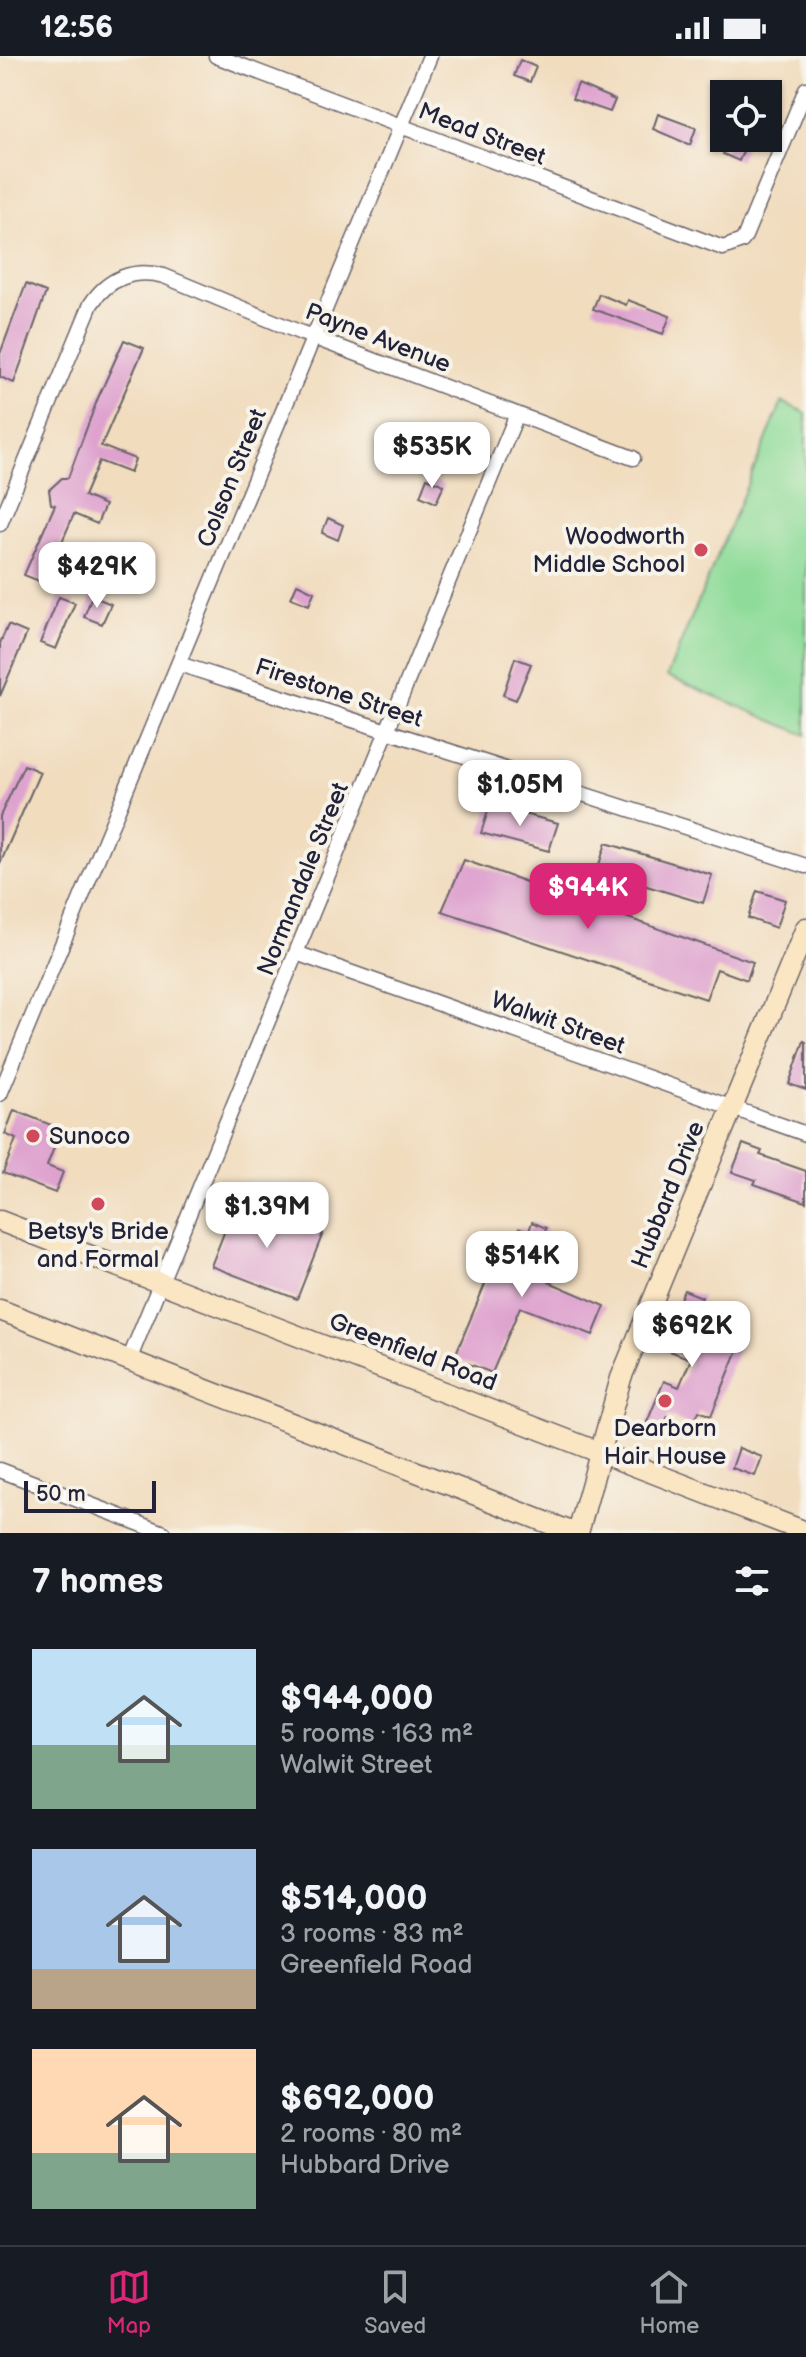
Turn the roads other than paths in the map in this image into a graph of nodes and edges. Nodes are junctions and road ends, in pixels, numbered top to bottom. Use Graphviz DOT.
graph roads {
  1 [pos="216,56"];
  2 [pos="430,56"];
  3 [pos="806,89"];
  4 [pos="400,126"];
  5 [pos="313,337"];
  6 [pos="517,414"];
  7 [pos="633,458"];
  8 [pos="0,524"];
  9 [pos="179,664"];
  10 [pos="387,731"];
  11 [pos="806,866"];
  12 [pos="806,928"];
  13 [pos="296,953"];
  14 [pos="0,1094"];
  15 [pos="732,1108"];
  16 [pos="806,1134"];
  17 [pos="0,1221"];
  18 [pos="161,1283"];
  19 [pos="0,1310"];
  20 [pos="129,1360"];
  21 [pos="599,1452"];
  22 [pos="0,1470"];
  23 [pos="806,1532"];
  24 [pos="164,1533"];
  25 [pos="576,1533"];
  1 -- 4 [label="street, Mead Street"];
  2 -- 4 [label="street, Colson Street"];
  3 -- 4 [label="street, Mead Street"];
  4 -- 5 [label="street, Colson Street"];
  5 -- 6 [label="street, Payne Avenue"];
  5 -- 8 [label="street, Payne Avenue"];
  5 -- 9 [label="street, Colson Street"];
  6 -- 7 [label="street, Payne Avenue"];
  6 -- 10 [label="street, Normandale Street"];
  9 -- 10 [label="street, Firestone Street"];
  9 -- 14 [label="street, Colson Street"];
  10 -- 11 [label="street, Firestone Street"];
  10 -- 13 [label="street, Normandale Street"];
  12 -- 15 [label="main road, Hubbard Drive"];
  13 -- 15 [label="street, Walwit Street"];
  13 -- 18 [label="street, Normandale Street"];
  15 -- 16 [label="street, Walwit Street"];
  15 -- 21 [label="main road, Hubbard Drive"];
  17 -- 18 [label="main road, Greenfield Road"];
  18 -- 20 [label="street, Normandale Street"];
  18 -- 21 [label="main road, Greenfield Road"];
  19 -- 20 [label="main road"];
  20 -- 25 [label="main road"];
  21 -- 23 [label="main road, Greenfield Road"];
  21 -- 25 [label="main road, Hubbard Drive"];
  22 -- 24 [label="street"];
}
